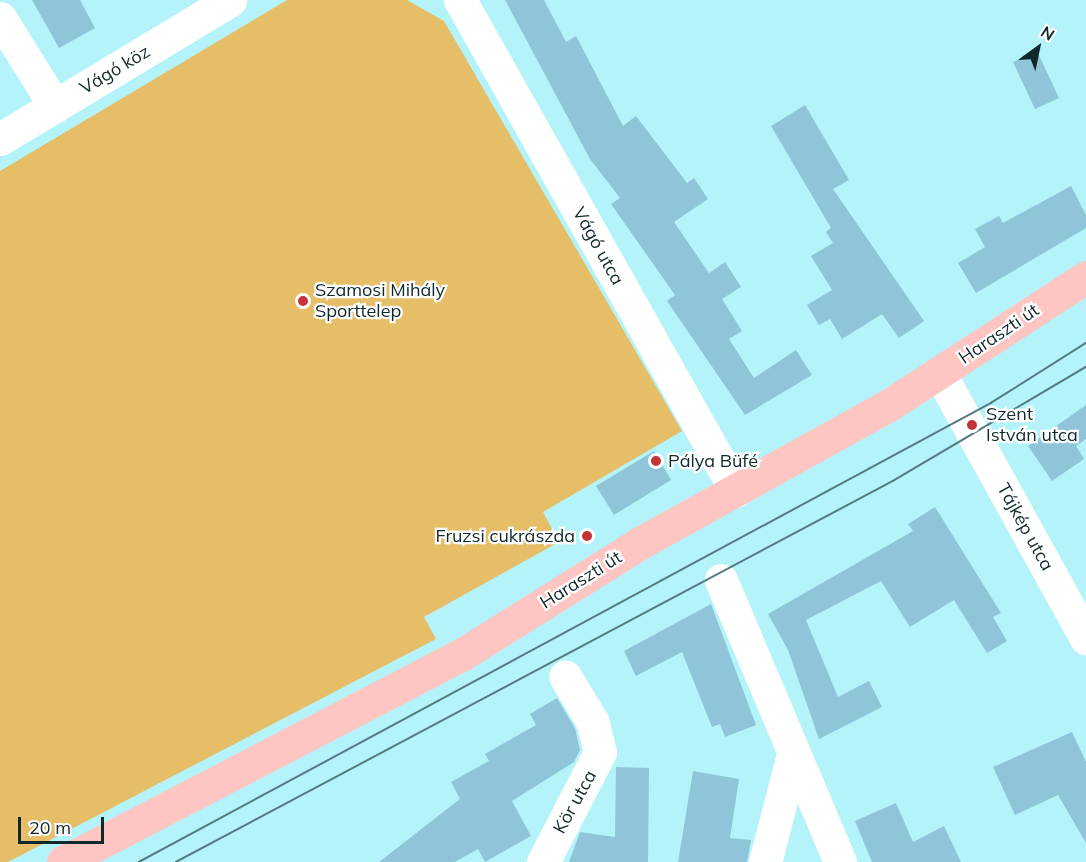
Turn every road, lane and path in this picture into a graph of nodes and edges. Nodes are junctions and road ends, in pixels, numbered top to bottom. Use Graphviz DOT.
graph roads {
  1 [pos="228,0"];
  2 [pos="460,0"];
  3 [pos="0,18"];
  4 [pos="55,106"];
  5 [pos="0,139"];
  6 [pos="1086,277"];
  7 [pos="940,374"];
  8 [pos="889,405"];
  9 [pos="962,418"];
  10 [pos="736,491"];
  11 [pos="721,580"];
  12 [pos="1086,638"];
  13 [pos="565,676"];
  14 [pos="792,758"];
  15 [pos="63,862"];
  16 [pos="543,862"];
  17 [pos="765,862"];
  18 [pos="840,862"];
  1 -- 4 [label="street, Vágó köz"];
  2 -- 10 [label="street, Vágó utca"];
  3 -- 4 [label="street"];
  4 -- 5 [label="street, Vágó köz"];
  6 -- 7 [label="main road, Haraszti út"];
  7 -- 8 [label="main road, Haraszti út"];
  7 -- 9 [label="street, Tájkép utca"];
  8 -- 9 [label="street"];
  8 -- 10 [label="main road, Haraszti út"];
  9 -- 12 [label="street, Tájkép utca"];
  10 -- 15 [label="main road, Haraszti út"];
  11 -- 14 [label="street"];
  13 -- 16 [label="street, Kör utca"];
  14 -- 17 [label="street"];
  14 -- 18 [label="street"];
}
